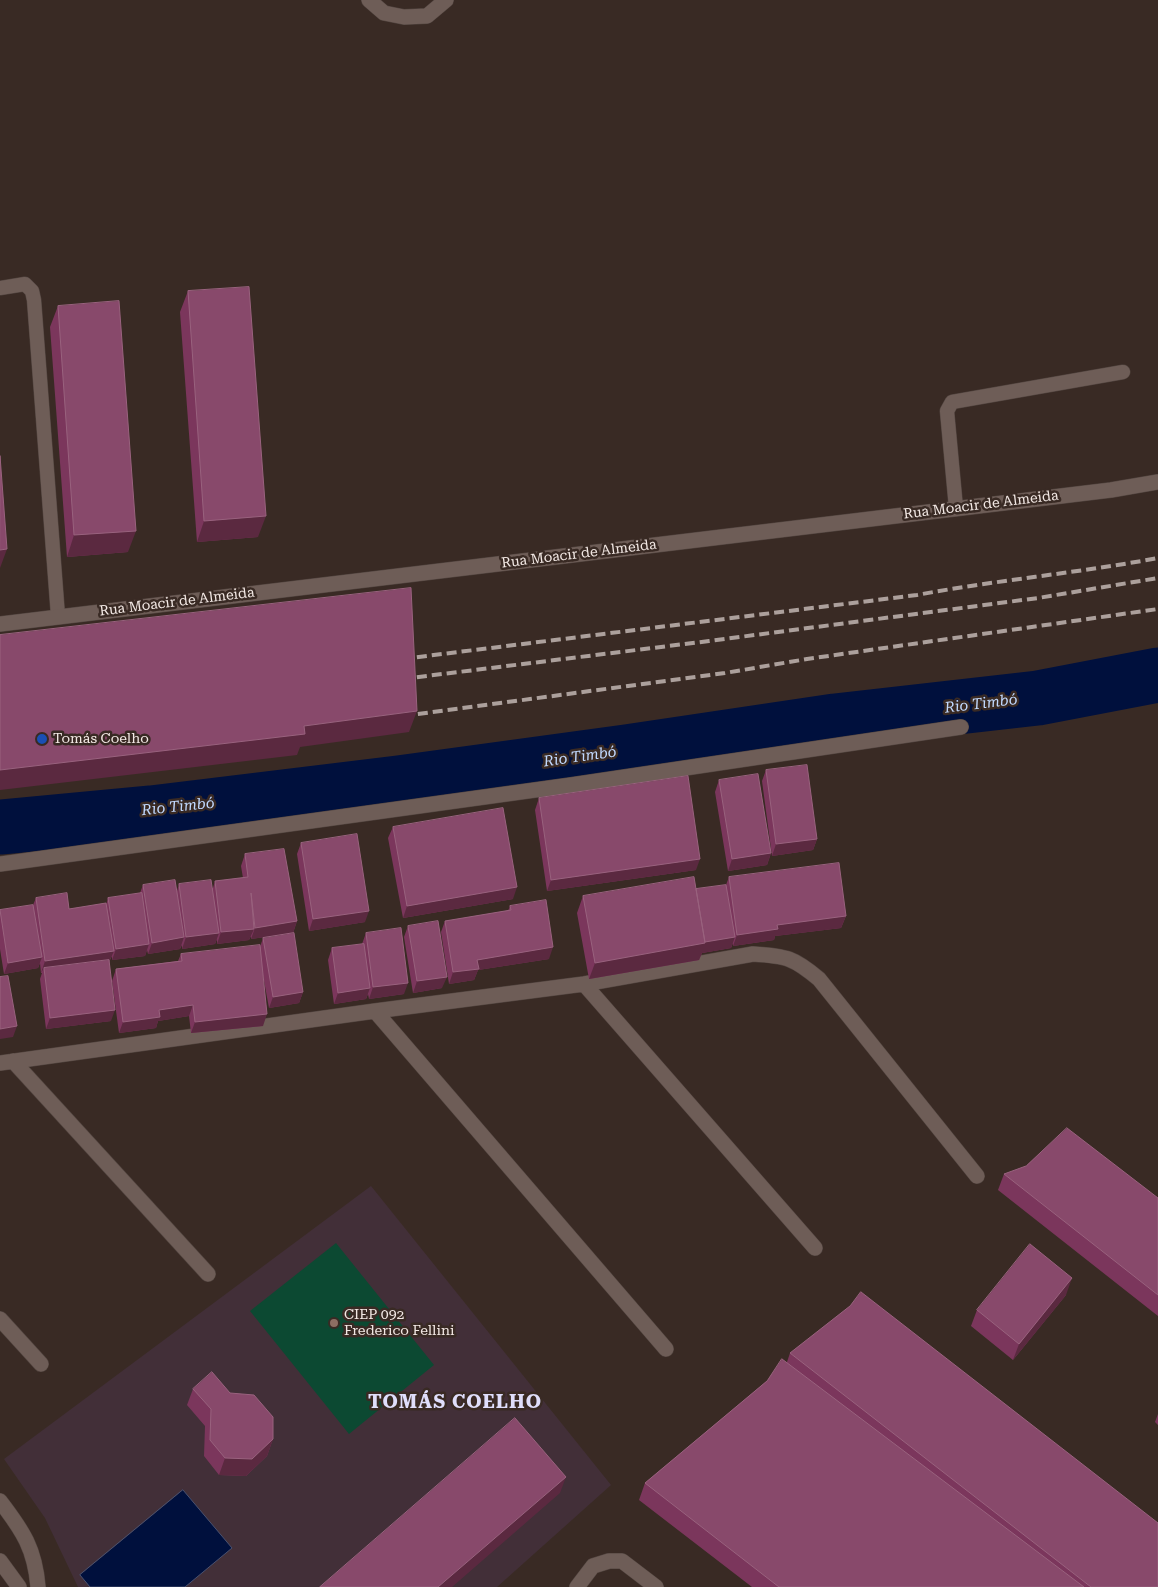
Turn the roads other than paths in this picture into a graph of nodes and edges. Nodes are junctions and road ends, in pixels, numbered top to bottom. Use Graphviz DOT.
graph roads {
  1 [pos="370,0"];
  2 [pos="446,0"];
  3 [pos="0,288"];
  4 [pos="1123,372"];
  5 [pos="1158,482"];
  6 [pos="956,508"];
  7 [pos="58,616"];
  8 [pos="0,624"];
  9 [pos="961,726"];
  10 [pos="0,864"];
  11 [pos="584,984"];
  12 [pos="375,1011"];
  13 [pos="7,1062"];
  14 [pos="977,1176"];
  15 [pos="814,1248"];
  16 [pos="208,1274"];
  17 [pos="0,1319"];
  18 [pos="666,1348"];
  19 [pos="41,1364"];
  20 [pos="0,1501"];
  21 [pos="0,1561"];
  22 [pos="19,1587"];
  23 [pos="38,1587"];
  24 [pos="578,1587"];
  25 [pos="656,1587"];
  1 -- 2 [label="street"];
  3 -- 7 [label="lane"];
  4 -- 6 [label="lane"];
  5 -- 6 [label="street, Rua Moacir de Almeida"];
  6 -- 7 [label="street, Rua Moacir de Almeida"];
  7 -- 8 [label="street, Rua Moacir de Almeida"];
  9 -- 10 [label="street"];
  11 -- 12 [label="street"];
  11 -- 14 [label="street"];
  11 -- 15 [label="street"];
  12 -- 13 [label="street"];
  12 -- 18 [label="street"];
  13 -- 16 [label="street"];
  17 -- 19 [label="street"];
  20 -- 23 [label="street"];
  21 -- 22 [label="street"];
  24 -- 25 [label="street"];
}
